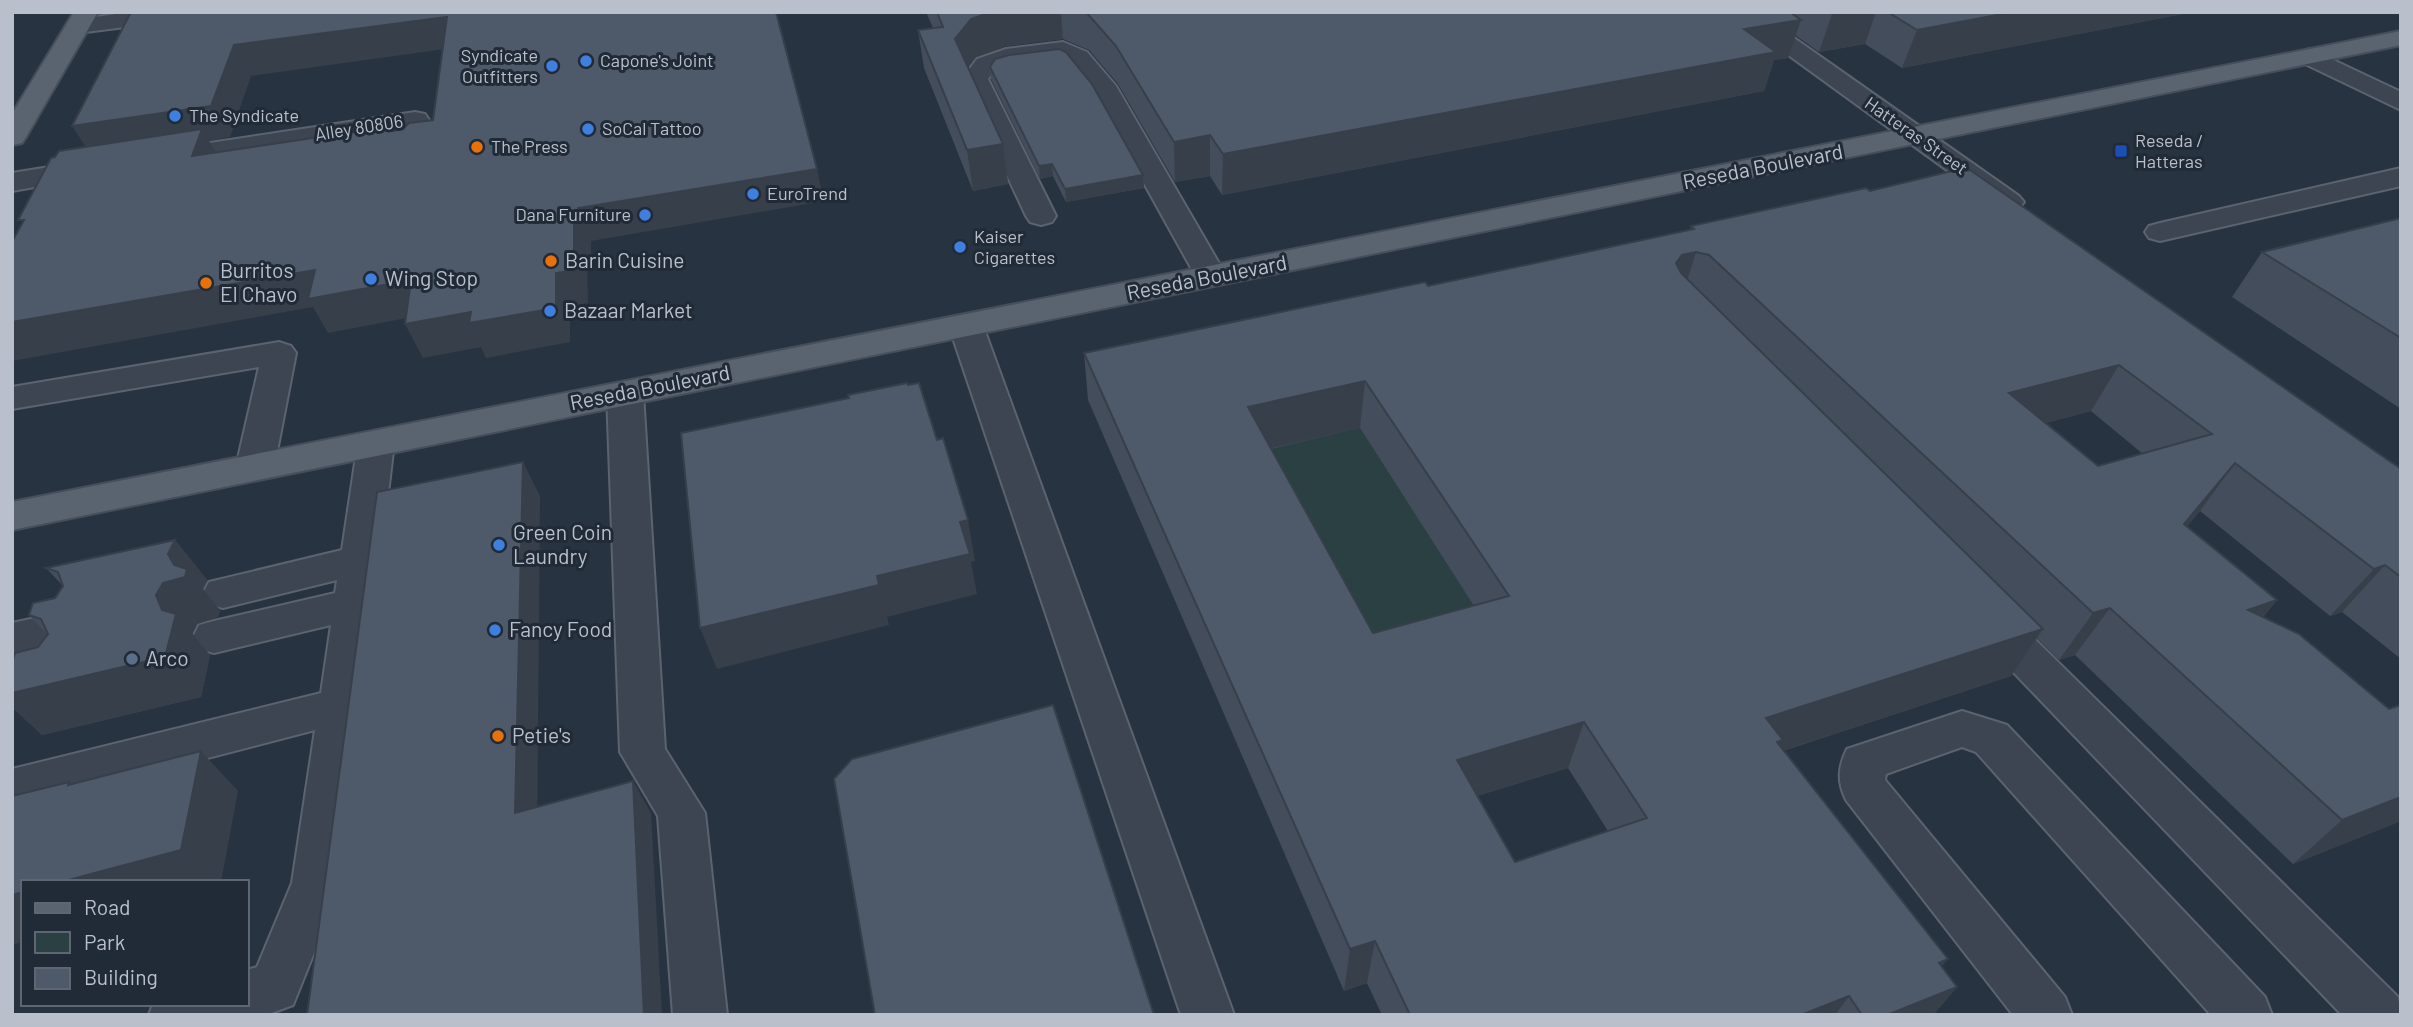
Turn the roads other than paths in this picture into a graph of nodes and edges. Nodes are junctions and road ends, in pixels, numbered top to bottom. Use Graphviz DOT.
graph roads {
  1 [pos="188,12"];
  2 [pos="1741,12"];
  3 [pos="82,19"];
  4 [pos="2401,38"];
  5 [pos="2309,57"];
  6 [pos="2401,102"];
  7 [pos="415,120"];
  8 [pos="1915,136"];
  9 [pos="12,137"];
  10 [pos="2401,177"];
  11 [pos="12,182"];
  12 [pos="1041,216"];
  13 [pos="2029,216"];
  14 [pos="2160,232"];
  15 [pos="1211,277"];
  16 [pos="966,326"];
  17 [pos="625,393"];
  18 [pos="12,397"];
  19 [pos="376,443"];
  20 [pos="254,467"];
  21 [pos="12,516"];
  22 [pos="360,560"];
  23 [pos="223,593"];
  24 [pos="1964,595"];
  25 [pos="355,604"];
  26 [pos="77,625"];
  27 [pos="214,637"];
  28 [pos="12,639"];
  29 [pos="340,706"];
  30 [pos="12,789"];
  31 [pos="261,991"];
  32 [pos="206,1006"];
  33 [pos="175,1015"];
  34 [pos="701,1015"];
  35 [pos="1208,1015"];
  36 [pos="2046,1015"];
  37 [pos="2246,1015"];
  38 [pos="2379,1015"];
  1 -- 3 [label="street"];
  2 -- 8 [label="street, Hatteras Street"];
  3 -- 9 [label="main road"];
  4 -- 5 [label="main road, Reseda Boulevard"];
  5 -- 6 [label="street"];
  5 -- 8 [label="main road, Reseda Boulevard"];
  7 -- 11 [label="street, Alley 80806"];
  8 -- 13 [label="street, Hatteras Street"];
  8 -- 15 [label="main road, Reseda Boulevard"];
  10 -- 14 [label="street"];
  12 -- 15 [label="street"];
  15 -- 16 [label="main road, Reseda Boulevard"];
  16 -- 17 [label="main road, Reseda Boulevard"];
  16 -- 35 [label="street"];
  17 -- 19 [label="main road, Reseda Boulevard"];
  17 -- 34 [label="street"];
  18 -- 20 [label="street"];
  19 -- 20 [label="main road, Reseda Boulevard"];
  19 -- 22 [label="street"];
  20 -- 21 [label="main road, Reseda Boulevard"];
  22 -- 23 [label="street"];
  22 -- 25 [label="street"];
  24 -- 38 [label="street"];
  25 -- 27 [label="street"];
  25 -- 29 [label="street"];
  26 -- 28 [label="street"];
  29 -- 30 [label="street"];
  29 -- 31 [label="street"];
  32 -- 33 [label="street"];
  36 -- 37 [label="street"];
}
